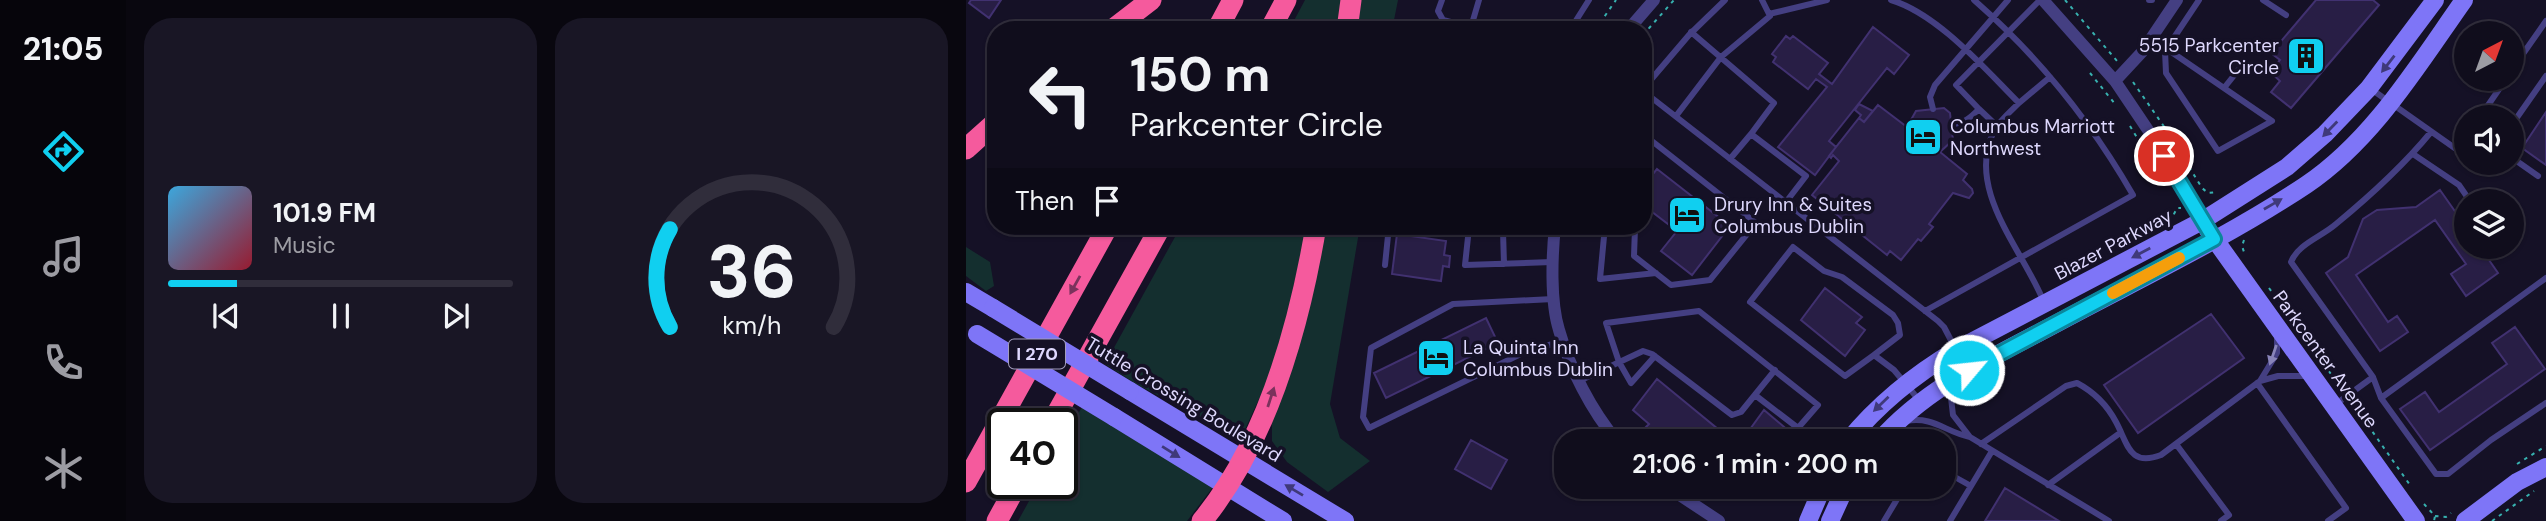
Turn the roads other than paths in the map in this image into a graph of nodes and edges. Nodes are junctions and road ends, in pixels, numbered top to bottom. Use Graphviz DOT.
graph roads {
  1 [pos="1151,0"];
  2 [pos="1233,0"];
  3 [pos="1286,0"];
  4 [pos="1351,0"];
  5 [pos="1442,0"];
  6 [pos="1479,0"];
  7 [pos="1589,0"];
  8 [pos="1654,0"];
  9 [pos="1725,0"];
  10 [pos="1762,0"];
  11 [pos="1827,0"];
  12 [pos="1891,0"];
  13 [pos="1975,0"];
  14 [pos="2008,0"];
  15 [pos="2041,0"];
  16 [pos="2177,0"];
  17 [pos="2199,0"];
  18 [pos="2263,0"];
  19 [pos="2435,0"];
  20 [pos="2464,0"];
  21 [pos="1903,2"];
  22 [pos="1769,14"];
  23 [pos="2286,15"];
  24 [pos="1993,16"];
  25 [pos="1124,21"];
  26 [pos="1222,21"];
  27 [pos="1275,21"];
  28 [pos="1348,21"];
  29 [pos="1447,21"];
  30 [pos="1473,21"];
  31 [pos="1576,21"];
  32 [pos="1636,21"];
  33 [pos="2546,21"];
  34 [pos="2008,30"];
  35 [pos="1691,32"];
  36 [pos="1965,48"];
  37 [pos="2167,49"];
  38 [pos="2524,52"];
  39 [pos="1721,57"];
  40 [pos="1978,61"];
  41 [pos="2244,63"];
  42 [pos="1944,74"];
  43 [pos="2546,76"];
  44 [pos="2050,77"];
  45 [pos="1652,79"];
  46 [pos="2115,81"];
  47 [pos="1956,85"];
  48 [pos="2224,88"];
  49 [pos="2369,88"];
  50 [pos="1652,97"];
  51 [pos="2019,103"];
  52 [pos="2389,104"];
  53 [pos="2524,107"];
  54 [pos="1933,109"];
  55 [pos="1979,109"];
  56 [pos="1676,116"];
  57 [pos="1951,124"];
  58 [pos="1997,126"];
  59 [pos="987,130"];
  60 [pos="2431,132"];
  61 [pos="1751,134"];
  62 [pos="1652,141"];
  63 [pos="2454,148"];
  64 [pos="966,149"];
  65 [pos="2413,154"];
  66 [pos="1730,159"];
  67 [pos="2524,167"];
  68 [pos="2538,176"];
  69 [pos="2462,189"];
  70 [pos="1786,202"];
  71 [pos="2202,221"];
  72 [pos="1103,235"];
  73 [pos="1156,235"];
  74 [pos="1313,235"];
  75 [pos="1388,235"];
  76 [pos="1468,235"];
  77 [pos="1503,235"];
  78 [pos="1554,235"];
  79 [pos="1604,235"];
  80 [pos="1635,235"];
  81 [pos="2214,239"];
  82 [pos="2022,257"];
  83 [pos="1552,262"];
  84 [pos="1504,264"];
  85 [pos="1385,265"];
  86 [pos="1656,273"];
  87 [pos="2546,278"];
  88 [pos="966,292"];
  89 [pos="1555,299"];
  90 [pos="2044,304"];
  91 [pos="1925,311"];
  92 [pos="2277,327"];
  93 [pos="972,330"];
  94 [pos="1563,341"];
  95 [pos="1955,350"];
  96 [pos="1874,355"];
  97 [pos="1655,356"];
  98 [pos="1619,362"];
  99 [pos="1775,370"];
  100 [pos="1957,376"];
  101 [pos="2312,376"];
  102 [pos="2373,377"];
  103 [pos="1579,381"];
  104 [pos="1905,382"];
  105 [pos="2258,382"];
  106 [pos="1755,395"];
  107 [pos="2381,398"];
  108 [pos="1920,401"];
  109 [pos="2341,401"];
  110 [pos="2546,404"];
  111 [pos="1060,408"];
  112 [pos="1895,423"];
  113 [pos="1608,429"];
  114 [pos="1858,429"];
  115 [pos="1890,429"];
  116 [pos="2120,433"];
  117 [pos="1970,438"];
  118 [pos="1981,444"];
  119 [pos="2176,444"];
  120 [pos="1992,451"];
  121 [pos="1243,459"];
  122 [pos="2546,467"];
  123 [pos="1956,478"];
  124 [pos="966,482"];
  125 [pos="2048,485"];
  126 [pos="1971,486"];
  127 [pos="1228,487"];
  128 [pos="1009,499"];
  129 [pos="1686,499"];
  130 [pos="1817,499"];
  131 [pos="1840,499"];
  132 [pos="1898,499"];
  133 [pos="2231,518"];
  134 [pos="1888,520"];
  135 [pos="997,521"];
  136 [pos="1202,521"];
  137 [pos="1283,521"];
  138 [pos="1345,521"];
  139 [pos="1719,521"];
  140 [pos="1808,521"];
  141 [pos="1830,521"];
  142 [pos="1950,521"];
  143 [pos="2109,521"];
  144 [pos="2221,521"];
  145 [pos="2328,521"];
  146 [pos="2416,521"];
  147 [pos="2465,521"];
  1 -- 25 [label="highway"];
  2 -- 26 [label="highway"];
  3 -- 27 [label="highway"];
  4 -- 28 [label="highway"];
  5 -- 29 [label="lane"];
  6 -- 30 [label="lane"];
  7 -- 31 [label="lane"];
  8 -- 32 [label="street"];
  9 -- 35 [label="lane"];
  10 -- 22 [label="lane"];
  11 -- 22 [label="lane"];
  12 -- 21 [label="lane"];
  13 -- 24 [label="lane"];
  14 -- 24 [label="lane"];
  15 -- 34 [label="lane"];
  15 -- 46 [label="street"];
  16 -- 46 [label="street"];
  17 -- 37 [label="lane"];
  18 -- 23 [label="lane"];
  19 -- 49 [label="street, Blazer Parkway, one-way"];
  20 -- 52 [label="street"];
  21 -- 36 [label="lane"];
  22 -- 39 [label="lane"];
  24 -- 34 [label="lane"];
  24 -- 36 [label="lane"];
  33 -- 38 [label="lane"];
  34 -- 40 [label="lane"];
  34 -- 44 [label="lane"];
  35 -- 39 [label="lane"];
  35 -- 45 [label="lane"];
  36 -- 40 [label="lane"];
  36 -- 42 [label="lane"];
  37 -- 48 [label="lane"];
  37 -- 48 [label="lane"];
  39 -- 56 [label="lane"];
  39 -- 61 [label="lane"];
  40 -- 47 [label="lane"];
  40 -- 51 [label="lane"];
  41 -- 48 [label="lane"];
  42 -- 47 [label="lane"];
  42 -- 54 [label="lane"];
  43 -- 53 [label="lane"];
  44 -- 51 [label="lane"];
  44 -- 82 [label="lane"];
  46 -- 71 [label="street"];
  47 -- 55 [label="lane"];
  49 -- 52 [label="lane"];
  49 -- 71 [label="street, Blazer Parkway, one-way"];
  50 -- 56 [label="lane"];
  51 -- 58 [label="lane"];
  52 -- 60 [label="lane"];
  81 -- 52 [label="street, one-way"];
  55 -- 57 [label="lane"];
  55 -- 58 [label="lane"];
  56 -- 66 [label="lane"];
  58 -- 82 [label="lane"];
  59 -- 64 [label="highway"];
  60 -- 63 [label="lane"];
  60 -- 65 [label="lane"];
  61 -- 66 [label="lane"];
  61 -- 70 [label="lane"];
  62 -- 86 [label="lane"];
  65 -- 69 [label="lane"];
  65 -- 102 [label="lane"];
  66 -- 70 [label="lane"];
  67 -- 68 [label="lane"];
  70 -- 91 [label="lane"];
  71 -- 81 [label="street, Parkcenter Avenue"];
  71 -- 90 [label="street, Blazer Parkway, one-way"];
  72 -- 124 [label="highway, I 270, one-way"];
  73 -- 111 [label="highway, I 270"];
  121 -- 74 [label="highway, one-way"];
  75 -- 85 [label="lane"];
  76 -- 84 [label="lane"];
  77 -- 84 [label="lane"];
  78 -- 83 [label="street"];
  79 -- 86 [label="lane"];
  80 -- 86 [label="lane"];
  81 -- 92 [label="street, Parkcenter Avenue"];
  81 -- 100 [label="street"];
  82 -- 90 [label="lane"];
  82 -- 91 [label="lane"];
  83 -- 84 [label="lane"];
  83 -- 89 [label="street"];
  87 -- 107 [label="lane"];
  88 -- 121 [label="street, Tuttle Crossing Boulevard, bridge"];
  89 -- 94 [label="street"];
  89 -- 94 [label="lane"];
  90 -- 95 [label="street, Blazer Parkway"];
  91 -- 95 [label="lane"];
  92 -- 101 [label="street, Parkcenter Avenue"];
  92 -- 105 [label="lane, one-way"];
  93 -- 127 [label="street, one-way, bridge"];
  94 -- 103 [label="street"];
  95 -- 104 [label="street, Blazer Parkway"];
  96 -- 96 [label="lane"];
  96 -- 104 [label="lane"];
  97 -- 98 [label="lane"];
  97 -- 98 [label="lane"];
  97 -- 106 [label="lane"];
  98 -- 99 [label="lane"];
  98 -- 103 [label="lane"];
  99 -- 106 [label="lane"];
  99 -- 106 [label="lane"];
  100 -- 108 [label="street"];
  100 -- 117 [label="lane"];
  101 -- 105 [label="lane"];
  101 -- 109 [label="street, Parkcenter Avenue"];
  102 -- 107 [label="lane"];
  102 -- 109 [label="lane"];
  103 -- 113 [label="street"];
  104 -- 108 [label="lane"];
  104 -- 114 [label="street, Blazer Parkway, one-way"];
  105 -- 119 [label="lane"];
  105 -- 145 [label="lane"];
  107 -- 110 [label="lane"];
  108 -- 112 [label="street"];
  109 -- 146 [label="street, Parkcenter Avenue"];
  112 -- 115 [label="street"];
  112 -- 117 [label="lane"];
  116 -- 118 [label="lane"];
  116 -- 119 [label="lane"];
  116 -- 125 [label="lane"];
  117 -- 118 [label="lane"];
  118 -- 120 [label="lane"];
  119 -- 133 [label="lane"];
  120 -- 125 [label="lane"];
  120 -- 126 [label="lane"];
  121 -- 127 [label="highway"];
  138 -- 121 [label="street, Tuttle Crossing Boulevard, one-way"];
  122 -- 147 [label="street"];
  123 -- 126 [label="lane"];
  125 -- 143 [label="lane"];
  126 -- 142 [label="lane"];
  127 -- 136 [label="highway"];
  127 -- 137 [label="street"];
  128 -- 135 [label="highway"];
  129 -- 139 [label="street"];
  130 -- 140 [label="street"];
  131 -- 141 [label="street"];
  132 -- 134 [label="lane"];
  133 -- 144 [label="lane"];
}
